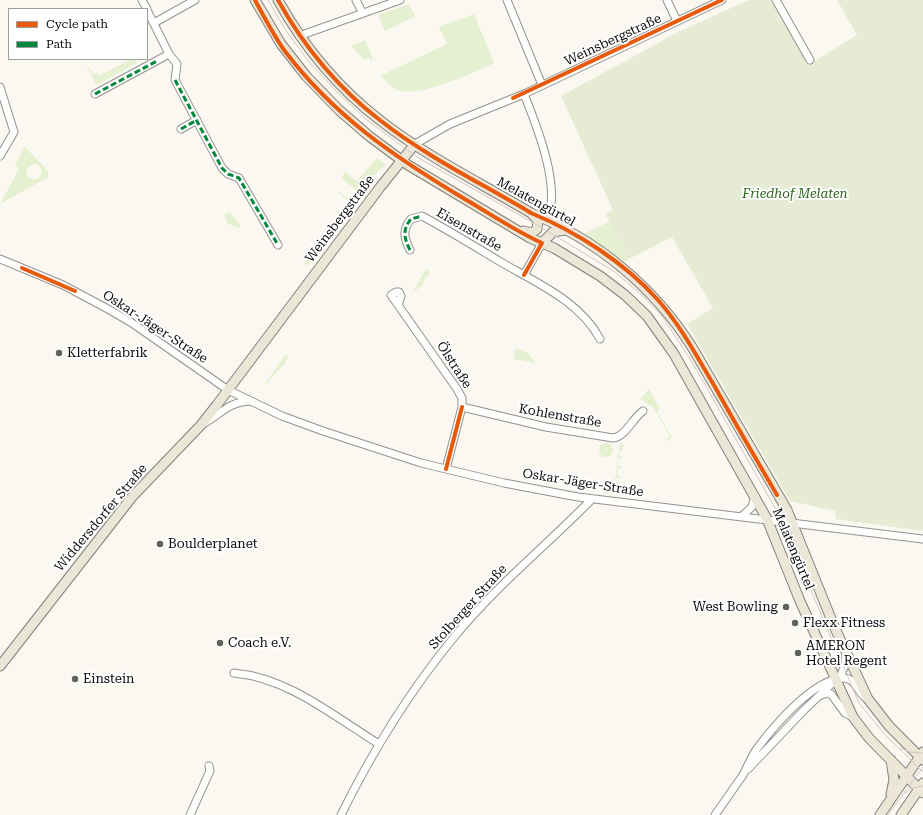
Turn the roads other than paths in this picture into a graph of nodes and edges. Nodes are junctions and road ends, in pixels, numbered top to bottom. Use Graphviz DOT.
graph roads {
  1 [pos="195,0"];
  2 [pos="255,0"];
  3 [pos="278,0"];
  4 [pos="356,0"];
  5 [pos="400,0"];
  6 [pos="507,0"];
  7 [pos="667,0"];
  8 [pos="722,0"];
  9 [pos="776,0"];
  10 [pos="148,11"];
  11 [pos="362,12"];
  12 [pos="677,21"];
  13 [pos="154,23"];
  14 [pos="299,36"];
  15 [pos="169,54"];
  16 [pos="810,60"];
  17 [pos="542,85"];
  18 [pos="0,87"];
  19 [pos="95,94"];
  20 [pos="524,94"];
  21 [pos="197,120"];
  22 [pos="181,129"];
  23 [pos="415,144"];
  24 [pos="0,156"];
  25 [pos="401,160"];
  26 [pos="531,213"];
  27 [pos="547,219"];
  28 [pos="565,230"];
  29 [pos="520,231"];
  30 [pos="542,243"];
  31 [pos="278,245"];
  32 [pos="410,250"];
  33 [pos="0,259"];
  34 [pos="524,275"];
  35 [pos="398,305"];
  36 [pos="600,339"];
  37 [pos="228,390"];
  38 [pos="251,401"];
  39 [pos="462,407"];
  40 [pos="643,411"];
  41 [pos="201,425"];
  42 [pos="446,469"];
  43 [pos="755,496"];
  44 [pos="592,499"];
  45 [pos="742,516"];
  46 [pos="767,519"];
  47 [pos="792,523"];
  48 [pos="923,539"];
  49 [pos="846,652"];
  50 [pos="0,666"];
  51 [pos="832,669"];
  52 [pos="234,673"];
  53 [pos="836,680"];
  54 [pos="825,682"];
  55 [pos="819,696"];
  56 [pos="868,699"];
  57 [pos="853,717"];
  58 [pos="379,744"];
  59 [pos="922,757"];
  60 [pos="891,760"];
  61 [pos="209,766"];
  62 [pos="742,775"];
  63 [pos="906,776"];
  64 [pos="922,788"];
  65 [pos="888,802"];
  66 [pos="905,814"];
  67 [pos="190,815"];
  68 [pos="341,815"];
  69 [pos="715,815"];
  70 [pos="880,815"];
  1 -- 13 [label="street"];
  2 -- 25 [label="main road, Melatengürtel"];
  3 -- 14 [label="main road, Melatengürtel"];
  4 -- 11 [label="street"];
  5 -- 11 [label="street"];
  6 -- 17 [label="street"];
  7 -- 12 [label="street"];
  8 -- 12 [label="street, Weinsbergstraße"];
  9 -- 16 [label="street"];
  10 -- 13 [label="street"];
  11 -- 14 [label="street"];
  12 -- 17 [label="street, Weinsbergstraße"];
  13 -- 15 [label="street"];
  14 -- 23 [label="main road, Melatengürtel"];
  15 -- 19 [label="street"];
  15 -- 21 [label="street"];
  17 -- 20 [label="street, Weinsbergstraße"];
  18 -- 24 [label="street"];
  20 -- 23 [label="street, Weinsbergstraße"];
  20 -- 27 [label="street"];
  21 -- 22 [label="street"];
  21 -- 31 [label="street"];
  23 -- 25 [label="main road, Weinsbergstraße"];
  23 -- 26 [label="main road, Melatengürtel"];
  25 -- 29 [label="main road, Melatengürtel"];
  25 -- 37 [label="main road, Weinsbergstraße"];
  26 -- 27 [label="main road, Melatengürtel"];
  26 -- 29 [label="main road, Melatengürtel"];
  27 -- 28 [label="main road, Melatengürtel"];
  28 -- 30 [label="main road, Melatengürtel"];
  28 -- 47 [label="main road, Melatengürtel"];
  29 -- 30 [label="main road, Melatengürtel"];
  30 -- 34 [label="street"];
  30 -- 43 [label="main road, Melatengürtel"];
  32 -- 34 [label="street, Eisenstraße"];
  33 -- 37 [label="street, Oskar-Jäger-Straße"];
  34 -- 36 [label="street, Eisenstraße"];
  35 -- 39 [label="street, Ölstraße"];
  37 -- 38 [label="street, Oskar-Jäger-Straße"];
  37 -- 41 [label="main road, Widdersdorfer Straße"];
  38 -- 41 [label="street"];
  38 -- 42 [label="street, Oskar-Jäger-Straße"];
  39 -- 40 [label="street, Kohlenstraße"];
  39 -- 42 [label="street, Ölstraße"];
  41 -- 50 [label="main road, Widdersdorfer Straße"];
  42 -- 44 [label="street, Oskar-Jäger-Straße"];
  43 -- 45 [label="street"];
  43 -- 46 [label="main road, Melatengürtel"];
  44 -- 45 [label="street, Oskar-Jäger-Straße"];
  44 -- 58 [label="street, Stolberger Straße"];
  45 -- 46 [label="street, Oskar-Jäger-Straße"];
  46 -- 47 [label="street, Oskar-Jäger-Straße"];
  46 -- 51 [label="main road, Melatengürtel"];
  47 -- 48 [label="street, Oskar-Jäger-Straße"];
  47 -- 49 [label="main road, Melatengürtel"];
  49 -- 53 [label="street"];
  49 -- 56 [label="main road, Melatengürtel"];
  51 -- 53 [label="main road, Melatengürtel"];
  51 -- 54 [label="street"];
  52 -- 58 [label="street"];
  53 -- 54 [label="street"];
  53 -- 55 [label="street"];
  53 -- 56 [label="street"];
  53 -- 57 [label="main road, Melatengürtel"];
  54 -- 62 [label="street"];
  55 -- 57 [label="street"];
  55 -- 62 [label="street"];
  56 -- 59 [label="main road, Melatengürtel"];
  57 -- 60 [label="main road, Melatengürtel"];
  58 -- 68 [label="street, Stolberger Straße"];
  59 -- 63 [label="main road"];
  60 -- 63 [label="main road, Melatengürtel"];
  60 -- 65 [label="main road"];
  61 -- 67 [label="street"];
  62 -- 69 [label="street"];
  63 -- 64 [label="main road, Melatengürtel"];
  63 -- 65 [label="main road"];
  64 -- 66 [label="main road"];
  65 -- 70 [label="main road"];
}
